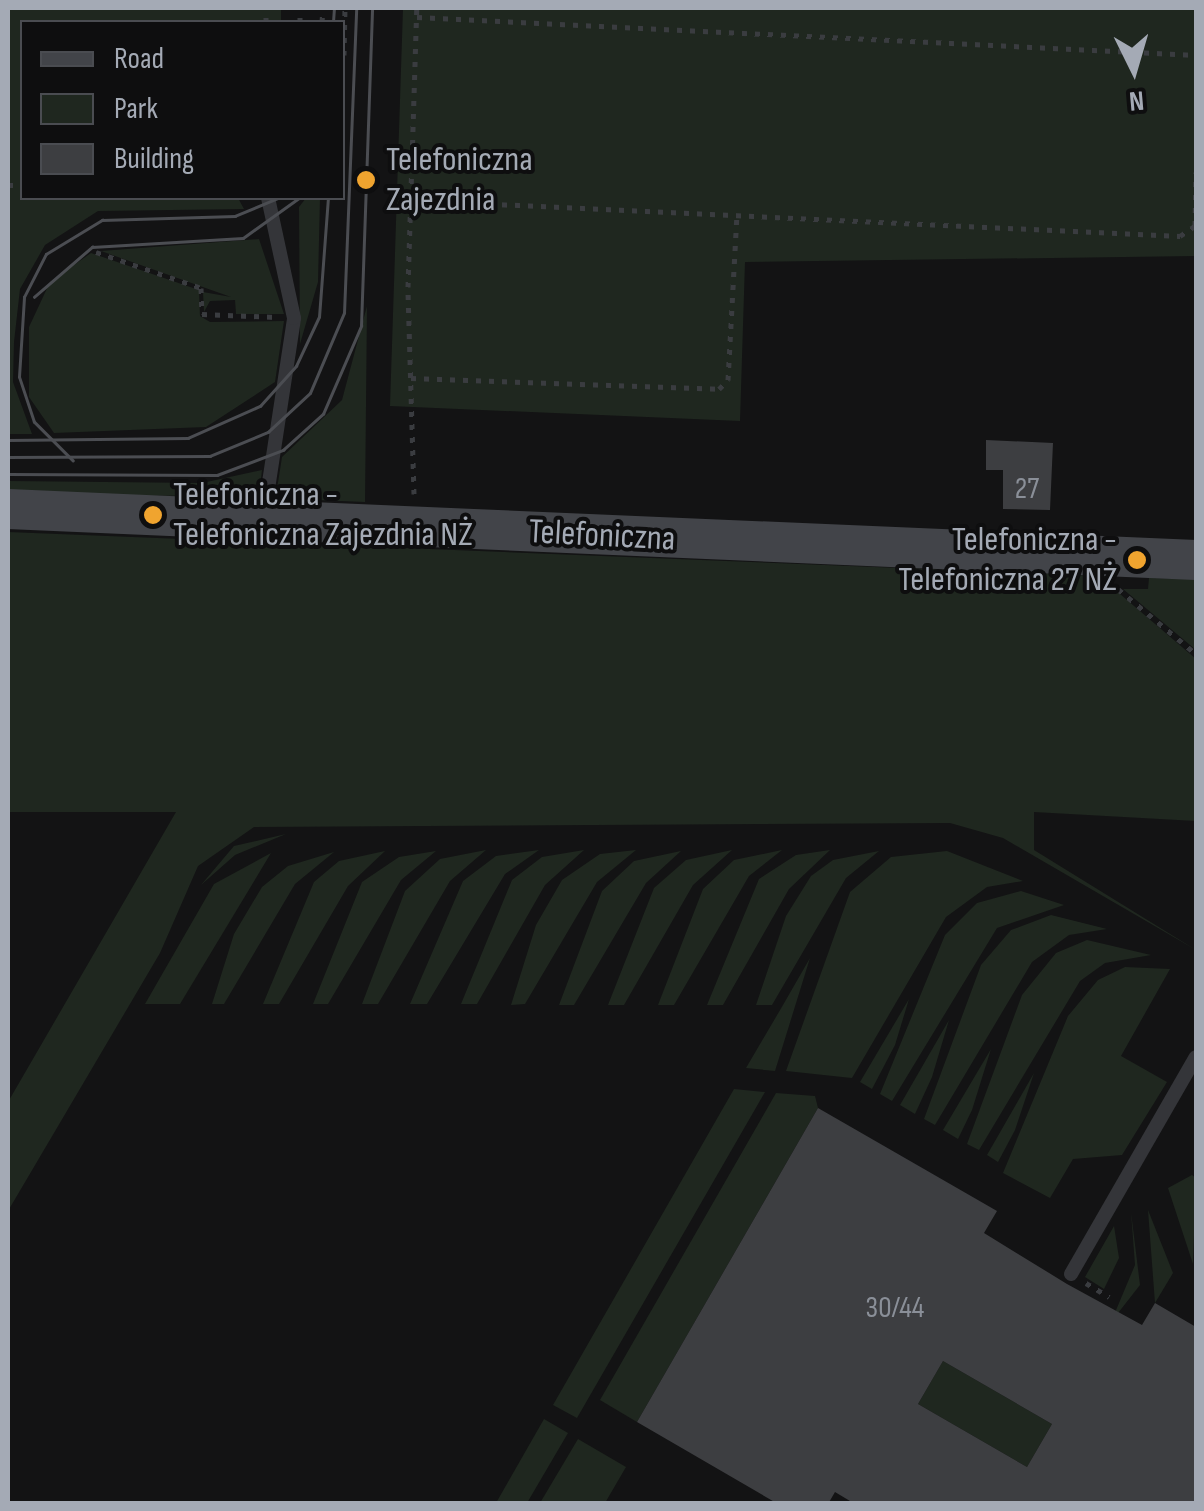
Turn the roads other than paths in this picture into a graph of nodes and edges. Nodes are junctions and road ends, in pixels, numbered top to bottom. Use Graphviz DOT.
graph roads {
  1 [pos="268,200"];
  2 [pos="8,509"];
  3 [pos="264,520"];
  4 [pos="1196,560"];
  5 [pos="1196,1057"];
  6 [pos="1071,1274"];
  1 -- 3 [label="lane"];
  2 -- 3 [label="street, Telefoniczna"];
  3 -- 4 [label="street, Telefoniczna"];
  5 -- 6 [label="lane"];
}
